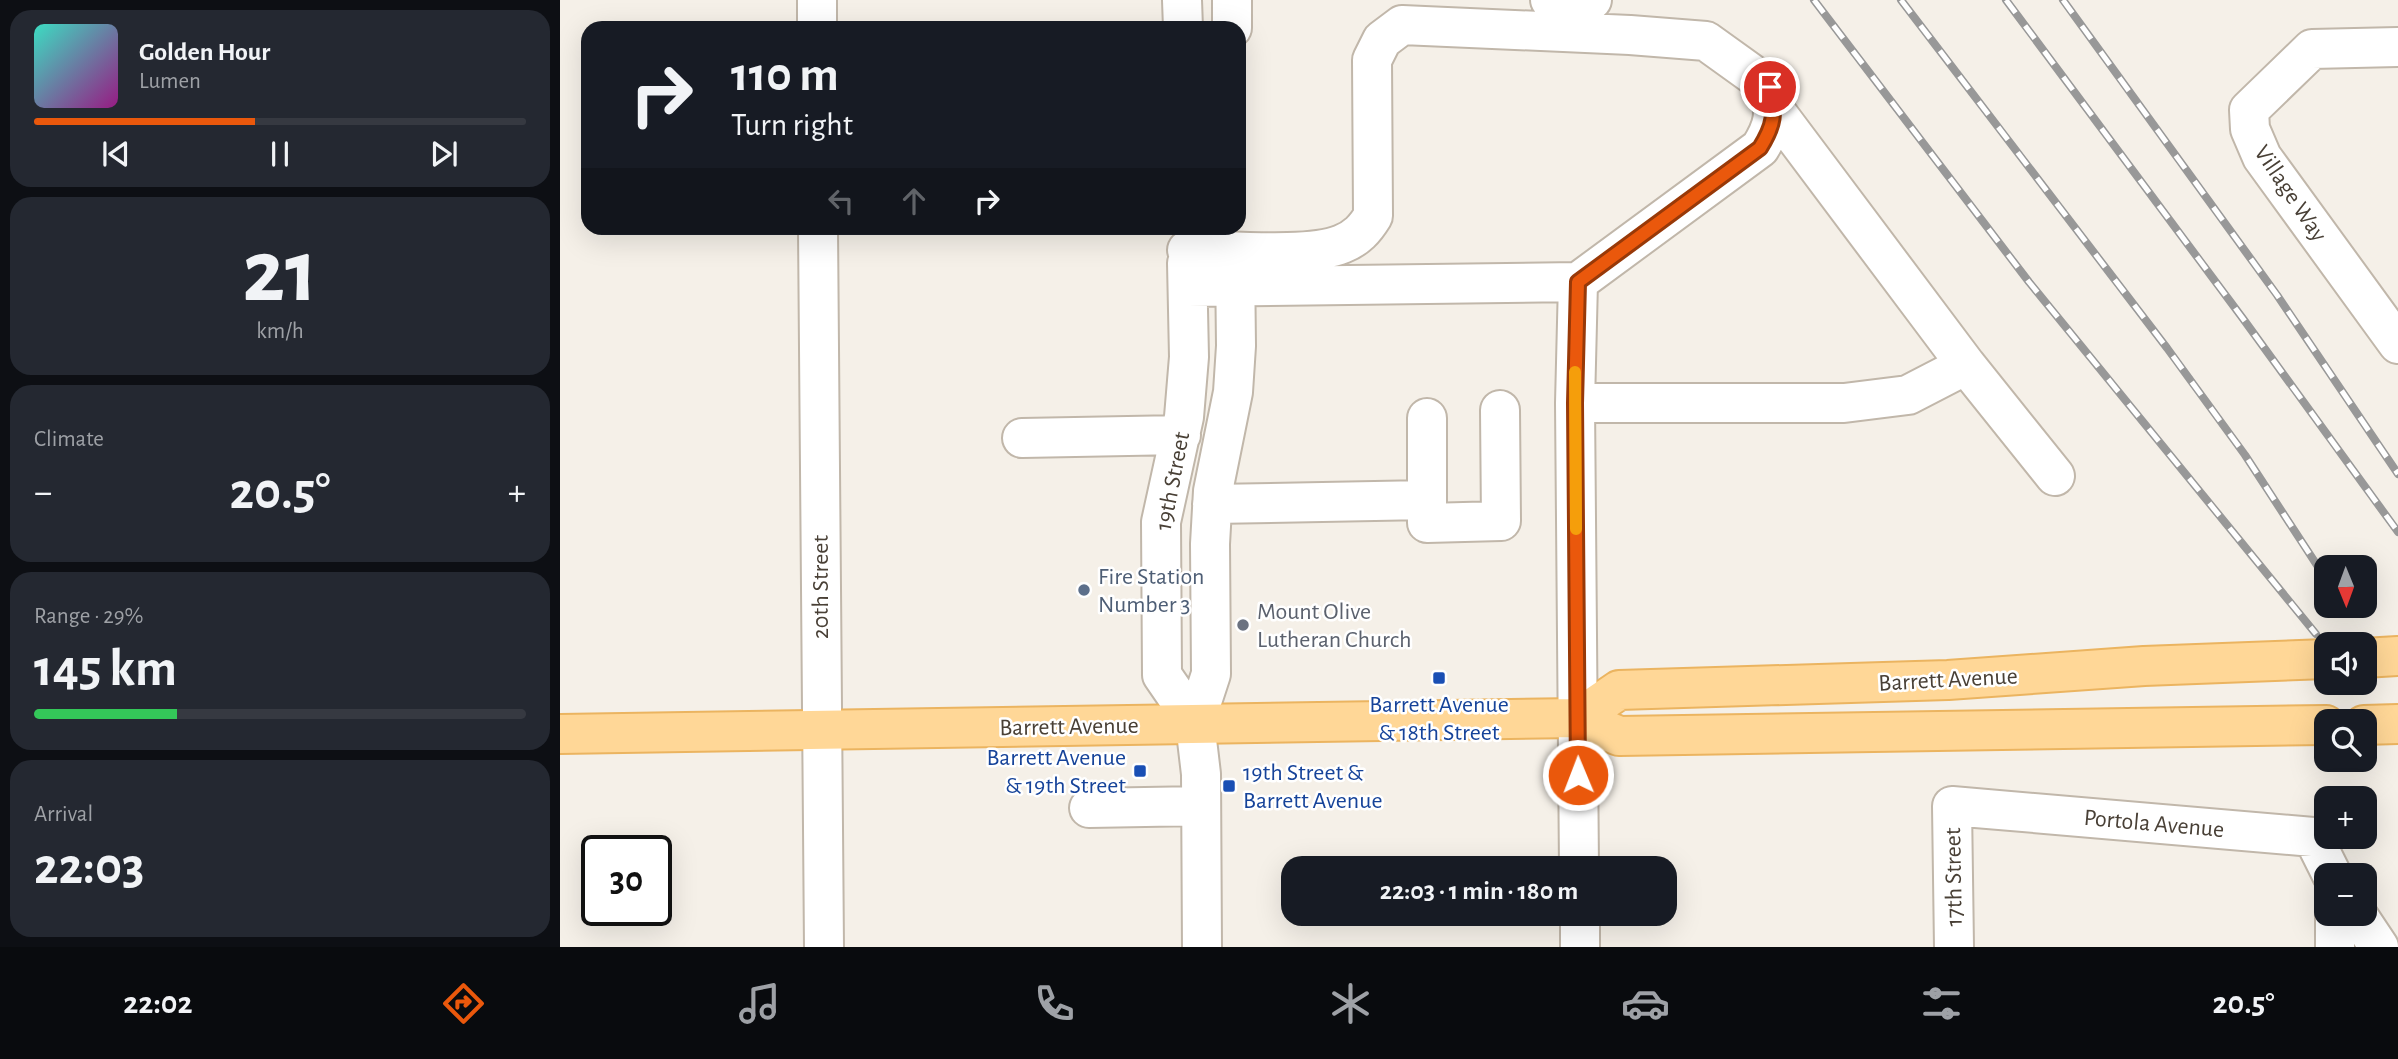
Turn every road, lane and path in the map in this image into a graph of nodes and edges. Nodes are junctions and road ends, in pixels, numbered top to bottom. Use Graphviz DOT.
graph roads {
  1 [pos="817,0"];
  2 [pos="1182,0"];
  3 [pos="1232,0"];
  4 [pos="1550,0"];
  5 [pos="1592,0"];
  6 [pos="817,21"];
  7 [pos="1182,21"];
  8 [pos="1232,21"];
  9 [pos="2398,47"];
  10 [pos="1774,109"];
  11 [pos="1373,216"];
  12 [pos="818,235"];
  13 [pos="1187,255"];
  14 [pos="1235,255"];
  15 [pos="1578,282"];
  16 [pos="1380,284"];
  17 [pos="2398,344"];
  18 [pos="1966,365"];
  19 [pos="1575,403"];
  20 [pos="1500,410"];
  21 [pos="1427,418"];
  22 [pos="1181,435"];
  23 [pos="1021,438"];
  24 [pos="2055,476"];
  25 [pos="1427,500"];
  26 [pos="1212,503"];
  27 [pos="2398,656"];
  28 [pos="2377,657"];
  29 [pos="2314,659"];
  30 [pos="1578,718"];
  31 [pos="1195,723"];
  32 [pos="2398,724"];
  33 [pos="2314,725"];
  34 [pos="2377,725"];
  35 [pos="821,730"];
  36 [pos="560,734"];
  37 [pos="1201,806"];
  38 [pos="1952,806"];
  39 [pos="1089,808"];
  40 [pos="1579,856"];
  41 [pos="2326,863"];
  42 [pos="1580,926"];
  43 [pos="2334,926"];
  44 [pos="2365,926"];
  45 [pos="824,947"];
  46 [pos="1202,947"];
  47 [pos="1580,947"];
  48 [pos="1954,947"];
  49 [pos="2335,947"];
  50 [pos="2379,947"];
  1 -- 6 [label="street"];
  2 -- 7 [label="street"];
  3 -- 8 [label="street"];
  4 -- 5 [label="street"];
  9 -- 17 [label="street, Village Way"];
  10 -- 11 [label="street"];
  10 -- 15 [label="street"];
  10 -- 18 [label="street"];
  11 -- 14 [label="street"];
  11 -- 16 [label="street"];
  12 -- 35 [label="street, 20th Street"];
  13 -- 14 [label="street"];
  13 -- 22 [label="street, 19th Street"];
  14 -- 16 [label="street"];
  14 -- 26 [label="street, 19th Street"];
  15 -- 16 [label="street"];
  15 -- 19 [label="street"];
  18 -- 19 [label="street"];
  18 -- 24 [label="street"];
  19 -- 30 [label="street"];
  20 -- 25 [label="street"];
  21 -- 25 [label="street"];
  22 -- 23 [label="street"];
  22 -- 31 [label="street, 19th Street"];
  25 -- 26 [label="street"];
  26 -- 31 [label="street, 19th Street"];
  27 -- 28 [label="main road"];
  29 -- 30 [label="main road, Barrett Avenue"];
  30 -- 31 [label="main road, Barrett Avenue"];
  30 -- 33 [label="main road, Barrett Avenue"];
  30 -- 40 [label="street"];
  31 -- 35 [label="main road, Barrett Avenue"];
  31 -- 37 [label="street, 19th Street"];
  32 -- 34 [label="main road"];
  35 -- 36 [label="main road, Barrett Avenue"];
  35 -- 45 [label="street, 20th Street"];
  37 -- 39 [label="street"];
  37 -- 46 [label="street, 19th Street"];
  38 -- 41 [label="street, Portola Avenue"];
  38 -- 48 [label="street, 17th Street"];
  42 -- 47 [label="street"];
  43 -- 49 [label="street"];
  44 -- 50 [label="street"];
}
